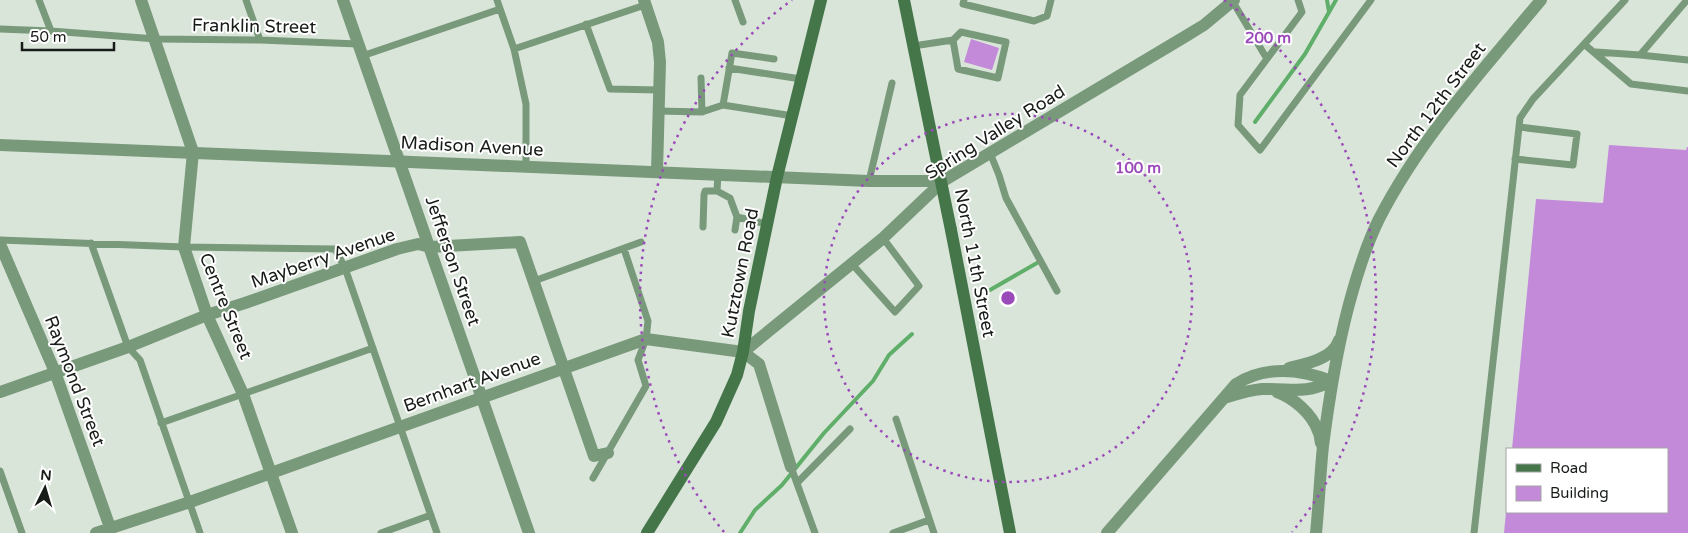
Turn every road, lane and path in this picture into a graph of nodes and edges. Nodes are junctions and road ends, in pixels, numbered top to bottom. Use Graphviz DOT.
graph roads {
  1 [pos="39,0"];
  2 [pos="142,0"];
  3 [pos="246,0"];
  4 [pos="343,0"];
  5 [pos="497,0"];
  6 [pos="735,0"];
  7 [pos="821,0"];
  8 [pos="904,0"];
  9 [pos="964,0"];
  10 [pos="1051,0"];
  11 [pos="1298,0"];
  12 [pos="1371,0"];
  13 [pos="1542,0"];
  14 [pos="1625,0"];
  15 [pos="1687,0"];
  16 [pos="1234,1"];
  17 [pos="644,2"];
  18 [pos="500,9"];
  19 [pos="743,22"];
  20 [pos="586,24"];
  21 [pos="0,29"];
  22 [pos="51,31"];
  23 [pos="156,39"];
  24 [pos="260,40"];
  25 [pos="953,40"];
  26 [pos="1584,44"];
  27 [pos="913,46"];
  28 [pos="514,49"];
  29 [pos="360,50"];
  30 [pos="1596,52"];
  31 [pos="1640,55"];
  32 [pos="1267,58"];
  33 [pos="774,59"];
  34 [pos="1688,60"];
  35 [pos="729,68"];
  36 [pos="701,78"];
  37 [pos="802,79"];
  38 [pos="892,83"];
  39 [pos="659,90"];
  40 [pos="1688,91"];
  41 [pos="723,105"];
  42 [pos="658,111"];
  43 [pos="702,112"];
  44 [pos="793,116"];
  45 [pos="1519,127"];
  46 [pos="0,144"];
  47 [pos="192,152"];
  48 [pos="990,153"];
  49 [pos="1515,159"];
  50 [pos="400,161"];
  51 [pos="526,166"];
  52 [pos="658,171"];
  53 [pos="718,174"];
  54 [pos="777,177"];
  55 [pos="869,181"];
  56 [pos="943,181"];
  57 [pos="717,191"];
  58 [pos="737,217"];
  59 [pos="768,224"];
  60 [pos="703,227"];
  61 [pos="735,230"];
  62 [pos="883,238"];
  63 [pos="0,240"];
  64 [pos="642,242"];
  65 [pos="91,243"];
  66 [pos="0,244"];
  67 [pos="184,246"];
  68 [pos="430,247"];
  69 [pos="624,249"];
  70 [pos="852,264"];
  71 [pos="345,268"];
  72 [pos="534,281"];
  73 [pos="1057,291"];
  74 [pos="207,315"];
  75 [pos="1342,333"];
  76 [pos="646,339"];
  77 [pos="128,347"];
  78 [pos="372,348"];
  79 [pos="743,352"];
  80 [pos="564,368"];
  81 [pos="1281,370"];
  82 [pos="55,372"];
  83 [pos="1332,381"];
  84 [pos="1262,389"];
  85 [pos="0,392"];
  86 [pos="243,394"];
  87 [pos="482,398"];
  88 [pos="1222,399"];
  89 [pos="896,419"];
  90 [pos="162,423"];
  91 [pos="400,427"];
  92 [pos="850,429"];
  93 [pos="1323,448"];
  94 [pos="608,453"];
  95 [pos="791,467"];
  96 [pos="0,471"];
  97 [pos="272,473"];
  98 [pos="593,478"];
  99 [pos="797,483"];
  100 [pos="190,502"];
  101 [pos="430,515"];
  102 [pos="929,520"];
  103 [pos="111,530"];
  104 [pos="22,533"];
  105 [pos="96,533"];
  106 [pos="200,533"];
  107 [pos="292,533"];
  108 [pos="380,533"];
  109 [pos="437,533"];
  110 [pos="529,533"];
  111 [pos="647,533"];
  112 [pos="815,533"];
  113 [pos="893,533"];
  114 [pos="934,533"];
  115 [pos="1010,533"];
  116 [pos="1107,533"];
  117 [pos="1316,533"];
  118 [pos="1474,533"];
  1 -- 22 [label="lane"];
  2 -- 23 [label="street, Centre Street"];
  3 -- 24 [label="lane"];
  4 -- 29 [label="street, Jefferson Street"];
  5 -- 18 [label="lane"];
  6 -- 19 [label="lane"];
  7 -- 37 [label="main road, Kutztown Road"];
  8 -- 27 [label="main road, North 11th Street"];
  9 -- 10 [label="lane"];
  11 -- 32 [label="lane"];
  12 -- 32 [label="lane"];
  13 -- 75 [label="street, North 12th Street"];
  14 -- 26 [label="lane"];
  15 -- 31 [label="lane"];
  16 -- 32 [label="lane"];
  16 -- 48 [label="street, Spring Valley Road"];
  17 -- 20 [label="lane"];
  17 -- 39 [label="street"];
  18 -- 28 [label="lane"];
  18 -- 29 [label="lane"];
  20 -- 28 [label="lane"];
  20 -- 39 [label="lane"];
  21 -- 22 [label="lane, Franklin Street"];
  22 -- 23 [label="lane, Franklin Street"];
  23 -- 24 [label="lane, Franklin Street"];
  23 -- 47 [label="street, Centre Street"];
  24 -- 29 [label="lane, Franklin Street"];
  25 -- 25 [label="lane"];
  25 -- 27 [label="lane"];
  26 -- 30 [label="lane"];
  26 -- 45 [label="lane"];
  27 -- 115 [label="main road, North 11th Street, bridge"];
  28 -- 51 [label="lane"];
  29 -- 50 [label="street, Jefferson Street"];
  30 -- 31 [label="lane"];
  30 -- 40 [label="lane"];
  31 -- 34 [label="lane"];
  33 -- 35 [label="lane"];
  35 -- 37 [label="lane"];
  35 -- 41 [label="lane"];
  36 -- 43 [label="lane"];
  37 -- 44 [label="main road, Kutztown Road"];
  38 -- 55 [label="lane"];
  39 -- 42 [label="street"];
  41 -- 43 [label="lane"];
  41 -- 44 [label="lane"];
  42 -- 43 [label="lane"];
  42 -- 52 [label="street"];
  44 -- 54 [label="main road, Kutztown Road"];
  45 -- 49 [label="lane"];
  45 -- 49 [label="lane"];
  46 -- 47 [label="street, Madison Avenue"];
  47 -- 50 [label="street, Madison Avenue"];
  47 -- 67 [label="street, Centre Street"];
  48 -- 56 [label="street, Spring Valley Road"];
  48 -- 73 [label="lane"];
  49 -- 118 [label="lane"];
  50 -- 51 [label="street, Madison Avenue"];
  50 -- 68 [label="street, Jefferson Street"];
  51 -- 52 [label="street, Madison Avenue"];
  52 -- 53 [label="street, Madison Avenue"];
  53 -- 54 [label="street, Madison Avenue"];
  53 -- 57 [label="lane"];
  54 -- 55 [label="street, Madison Avenue"];
  54 -- 59 [label="main road, Kutztown Road"];
  55 -- 56 [label="street, Madison Avenue"];
  56 -- 62 [label="street, Spring Valley Road"];
  57 -- 58 [label="lane"];
  57 -- 60 [label="lane"];
  58 -- 59 [label="lane"];
  58 -- 61 [label="lane"];
  59 -- 79 [label="main road, Kutztown Road"];
  62 -- 70 [label="street, Spring Valley Road"];
  62 -- 70 [label="lane"];
  63 -- 65 [label="lane"];
  64 -- 69 [label="lane"];
  65 -- 67 [label="lane"];
  65 -- 77 [label="lane"];
  66 -- 82 [label="street, Raymond Street"];
  67 -- 71 [label="lane"];
  67 -- 74 [label="street, Centre Street"];
  68 -- 71 [label="street, Mayberry Avenue"];
  68 -- 72 [label="street, Mayberry Avenue"];
  68 -- 87 [label="street, Jefferson Street"];
  69 -- 72 [label="lane"];
  69 -- 76 [label="lane"];
  70 -- 79 [label="street, Spring Valley Road"];
  71 -- 74 [label="street, Mayberry Avenue"];
  71 -- 78 [label="lane"];
  72 -- 80 [label="street, Mayberry Avenue"];
  74 -- 77 [label="street, Mayberry Avenue"];
  74 -- 86 [label="street, Centre Street"];
  75 -- 81 [label="street"];
  75 -- 83 [label="street, North 12th Street"];
  76 -- 79 [label="street, Bernhart Avenue"];
  76 -- 80 [label="street, Bernhart Avenue"];
  76 -- 94 [label="lane"];
  77 -- 82 [label="street, Mayberry Avenue"];
  77 -- 90 [label="lane"];
  78 -- 86 [label="lane"];
  78 -- 91 [label="lane"];
  79 -- 95 [label="street"];
  79 -- 111 [label="main road, Kutztown Road"];
  80 -- 87 [label="street, Bernhart Avenue"];
  80 -- 94 [label="street, Mayberry Avenue"];
  81 -- 83 [label="street"];
  81 -- 88 [label="street"];
  82 -- 85 [label="street, Mayberry Avenue"];
  82 -- 103 [label="street, Raymond Street"];
  83 -- 84 [label="street"];
  83 -- 93 [label="street, North 12th Street"];
  84 -- 88 [label="street"];
  84 -- 93 [label="street"];
  86 -- 90 [label="lane"];
  86 -- 97 [label="street, Centre Street"];
  87 -- 91 [label="street, Bernhart Avenue"];
  87 -- 110 [label="street, Jefferson Street"];
  88 -- 116 [label="street"];
  89 -- 102 [label="lane"];
  90 -- 100 [label="lane"];
  91 -- 97 [label="street, Bernhart Avenue"];
  91 -- 101 [label="lane"];
  92 -- 99 [label="lane"];
  93 -- 117 [label="street, North 12th Street"];
  94 -- 98 [label="lane"];
  95 -- 99 [label="lane"];
  96 -- 104 [label="lane"];
  97 -- 100 [label="street, Bernhart Avenue"];
  97 -- 107 [label="street, Centre Street"];
  99 -- 112 [label="lane"];
  100 -- 103 [label="street, Bernhart Avenue"];
  100 -- 106 [label="lane"];
  101 -- 108 [label="lane"];
  101 -- 109 [label="lane"];
  102 -- 113 [label="lane"];
  102 -- 114 [label="lane"];
  103 -- 105 [label="street, Bernhart Avenue"];
}
